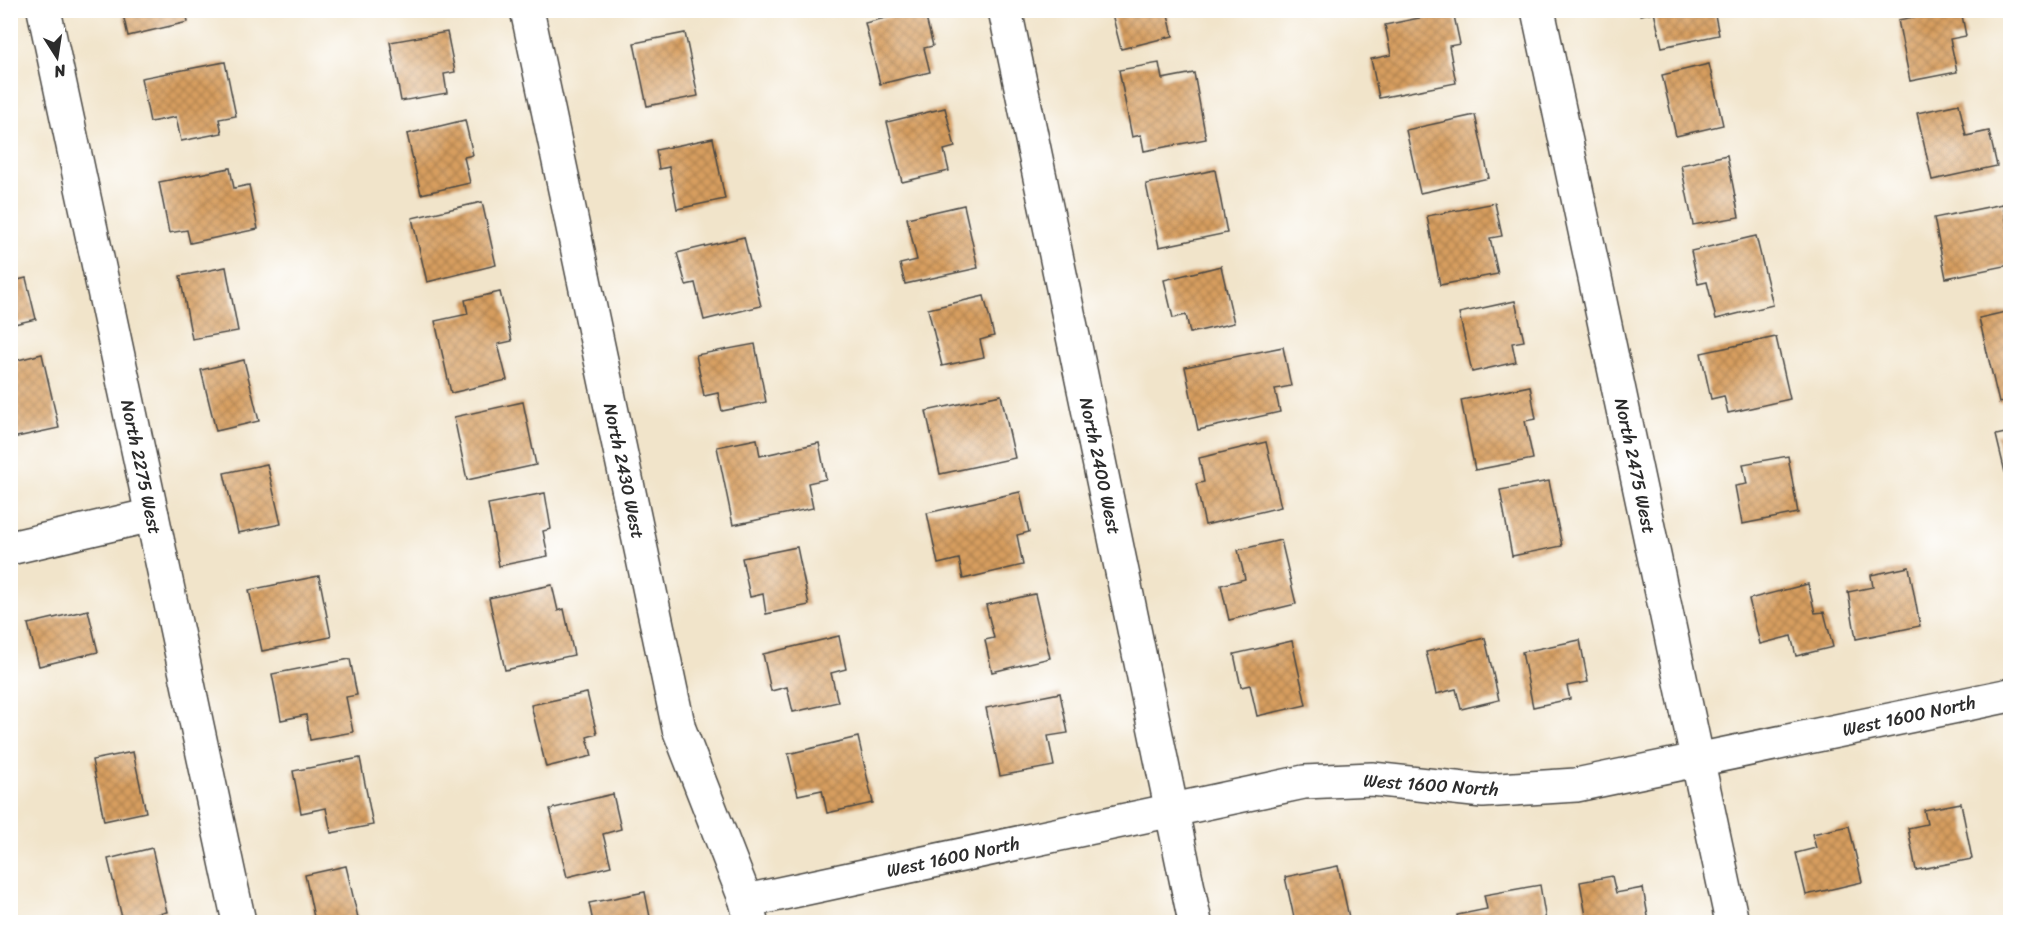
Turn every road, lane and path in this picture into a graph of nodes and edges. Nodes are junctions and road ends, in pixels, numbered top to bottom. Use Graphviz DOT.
graph roads {
  1 [pos="44,10"];
  2 [pos="527,10"];
  3 [pos="1005,10"];
  4 [pos="1538,10"];
  5 [pos="152,515"];
  6 [pos="10,548"];
  7 [pos="2010,696"];
  8 [pos="1697,760"];
  9 [pos="1172,810"];
  10 [pos="748,912"];
  11 [pos="239,922"];
  12 [pos="1195,922"];
  13 [pos="1732,922"];
  1 -- 5 [label="street, North 2275 West"];
  2 -- 10 [label="street, North 2430 West"];
  3 -- 9 [label="street, North 2400 West"];
  4 -- 8 [label="street, North 2475 West"];
  5 -- 6 [label="street"];
  5 -- 11 [label="street, North 2275 West"];
  7 -- 8 [label="street, West 1600 North"];
  8 -- 9 [label="street, West 1600 North"];
  8 -- 13 [label="street, North 2475 West"];
  9 -- 10 [label="street, West 1600 North"];
  9 -- 12 [label="street, North 2400 West"];
}
